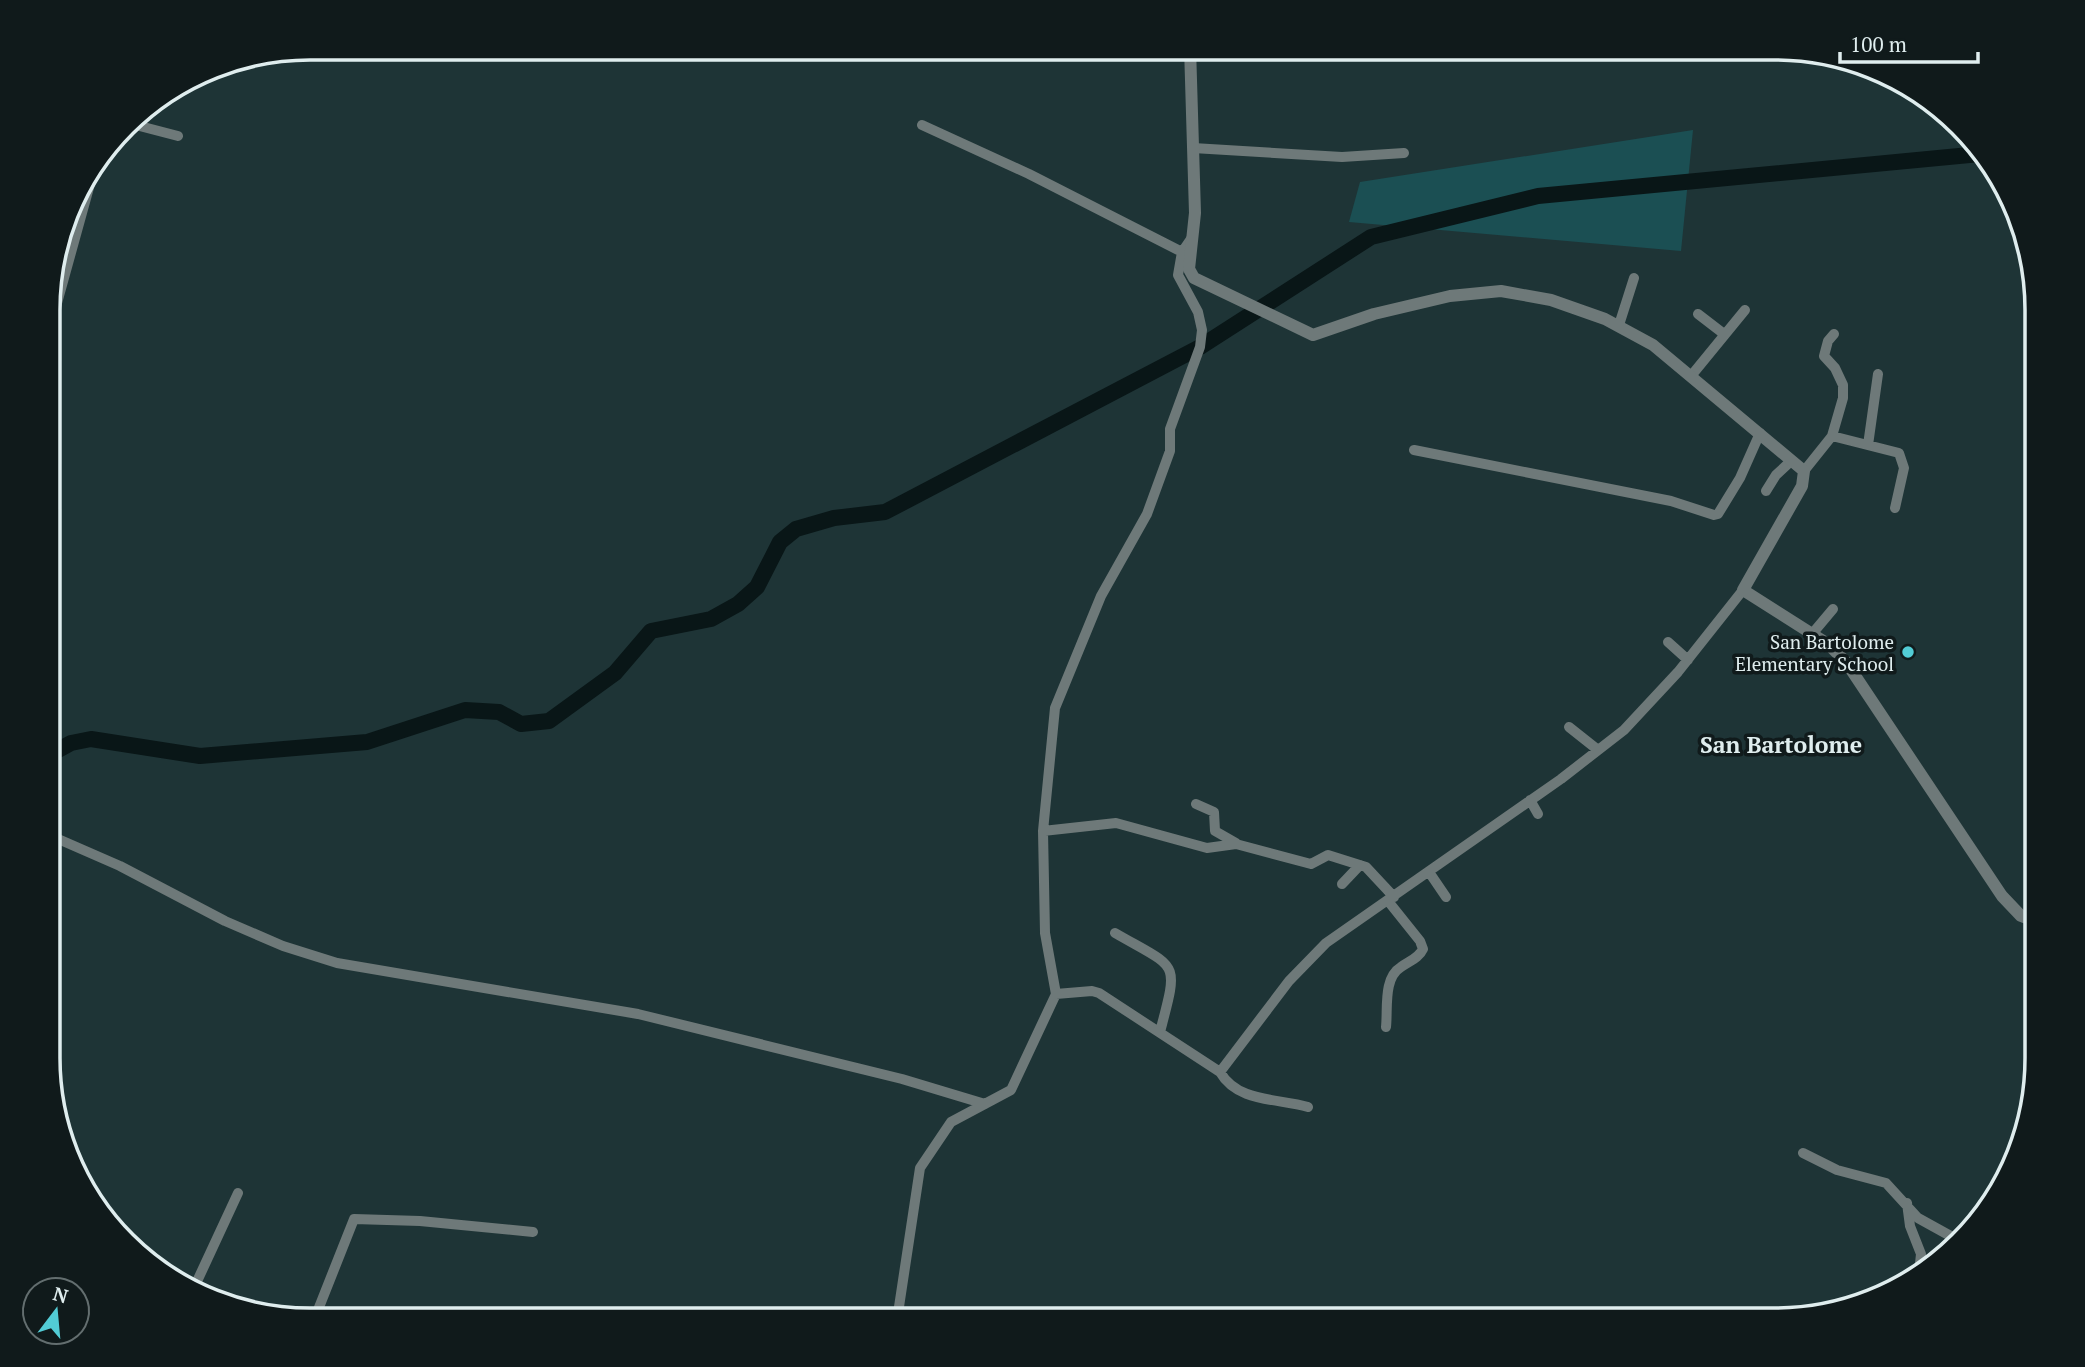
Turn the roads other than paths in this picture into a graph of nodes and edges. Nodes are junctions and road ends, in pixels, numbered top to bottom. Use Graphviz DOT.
graph roads {
  1 [pos="1190,60"];
  2 [pos="922,125"];
  3 [pos="140,126"];
  4 [pos="178,136"];
  5 [pos="1193,148"];
  6 [pos="1404,153"];
  7 [pos="87,195"];
  8 [pos="1194,236"];
  9 [pos="1182,252"];
  10 [pos="1634,278"];
  11 [pos="60,295"];
  12 [pos="1745,310"];
  13 [pos="1698,314"];
  14 [pos="1619,325"];
  15 [pos="1724,334"];
  16 [pos="1834,334"];
  17 [pos="1878,374"];
  18 [pos="1691,376"];
  19 [pos="1760,433"];
  20 [pos="1832,436"];
  21 [pos="1868,445"];
  22 [pos="1415,450"];
  23 [pos="1791,461"];
  24 [pos="1804,471"];
  25 [pos="1766,491"];
  26 [pos="1895,508"];
  27 [pos="1743,590"];
  28 [pos="1833,609"];
  29 [pos="1812,634"];
  30 [pos="1668,642"];
  31 [pos="1688,660"];
  32 [pos="1569,727"];
  33 [pos="1598,750"];
  34 [pos="1530,800"];
  35 [pos="1196,804"];
  36 [pos="1538,814"];
  37 [pos="1043,831"];
  38 [pos="60,839"];
  39 [pos="1236,844"];
  40 [pos="1360,865"];
  41 [pos="1429,872"];
  42 [pos="1342,884"];
  43 [pos="1446,897"];
  44 [pos="1391,899"];
  45 [pos="2025,918"];
  46 [pos="1115,933"];
  47 [pos="1056,994"];
  48 [pos="1386,1027"];
  49 [pos="1160,1032"];
  50 [pos="1220,1072"];
  51 [pos="985,1104"];
  52 [pos="1308,1107"];
  53 [pos="1802,1153"];
  54 [pos="238,1193"];
  55 [pos="1906,1202"];
  56 [pos="533,1232"];
  57 [pos="1950,1236"];
  58 [pos="1920,1261"];
  59 [pos="197,1281"];
  60 [pos="319,1308"];
  61 [pos="899,1308"];
  1 -- 5 [label="street"];
  2 -- 9 [label="street"];
  3 -- 4 [label="street"];
  5 -- 6 [label="street"];
  5 -- 8 [label="street"];
  7 -- 11 [label="street"];
  8 -- 9 [label="street"];
  8 -- 14 [label="street"];
  9 -- 37 [label="street"];
  10 -- 14 [label="street"];
  12 -- 15 [label="street"];
  13 -- 15 [label="street"];
  14 -- 18 [label="street"];
  15 -- 18 [label="street"];
  16 -- 20 [label="street"];
  17 -- 21 [label="street"];
  18 -- 19 [label="street"];
  19 -- 22 [label="street"];
  19 -- 23 [label="street"];
  20 -- 21 [label="street"];
  20 -- 24 [label="street"];
  21 -- 26 [label="street"];
  23 -- 24 [label="street"];
  23 -- 25 [label="street"];
  24 -- 27 [label="street"];
  27 -- 29 [label="street"];
  27 -- 31 [label="street"];
  28 -- 29 [label="street"];
  29 -- 45 [label="street"];
  30 -- 31 [label="street"];
  31 -- 33 [label="street"];
  32 -- 33 [label="street"];
  33 -- 34 [label="street"];
  34 -- 36 [label="street"];
  34 -- 41 [label="street"];
  35 -- 39 [label="street"];
  37 -- 39 [label="street"];
  37 -- 47 [label="street"];
  38 -- 51 [label="street"];
  39 -- 40 [label="street"];
  40 -- 42 [label="street"];
  40 -- 44 [label="street"];
  41 -- 43 [label="street"];
  41 -- 44 [label="street"];
  44 -- 48 [label="street"];
  44 -- 50 [label="street"];
  46 -- 49 [label="street"];
  47 -- 49 [label="street"];
  47 -- 51 [label="street"];
  49 -- 50 [label="street"];
  50 -- 52 [label="street"];
  51 -- 61 [label="street"];
  53 -- 55 [label="street"];
  54 -- 59 [label="street"];
  55 -- 57 [label="street"];
  55 -- 58 [label="street"];
  56 -- 60 [label="street"];
}
